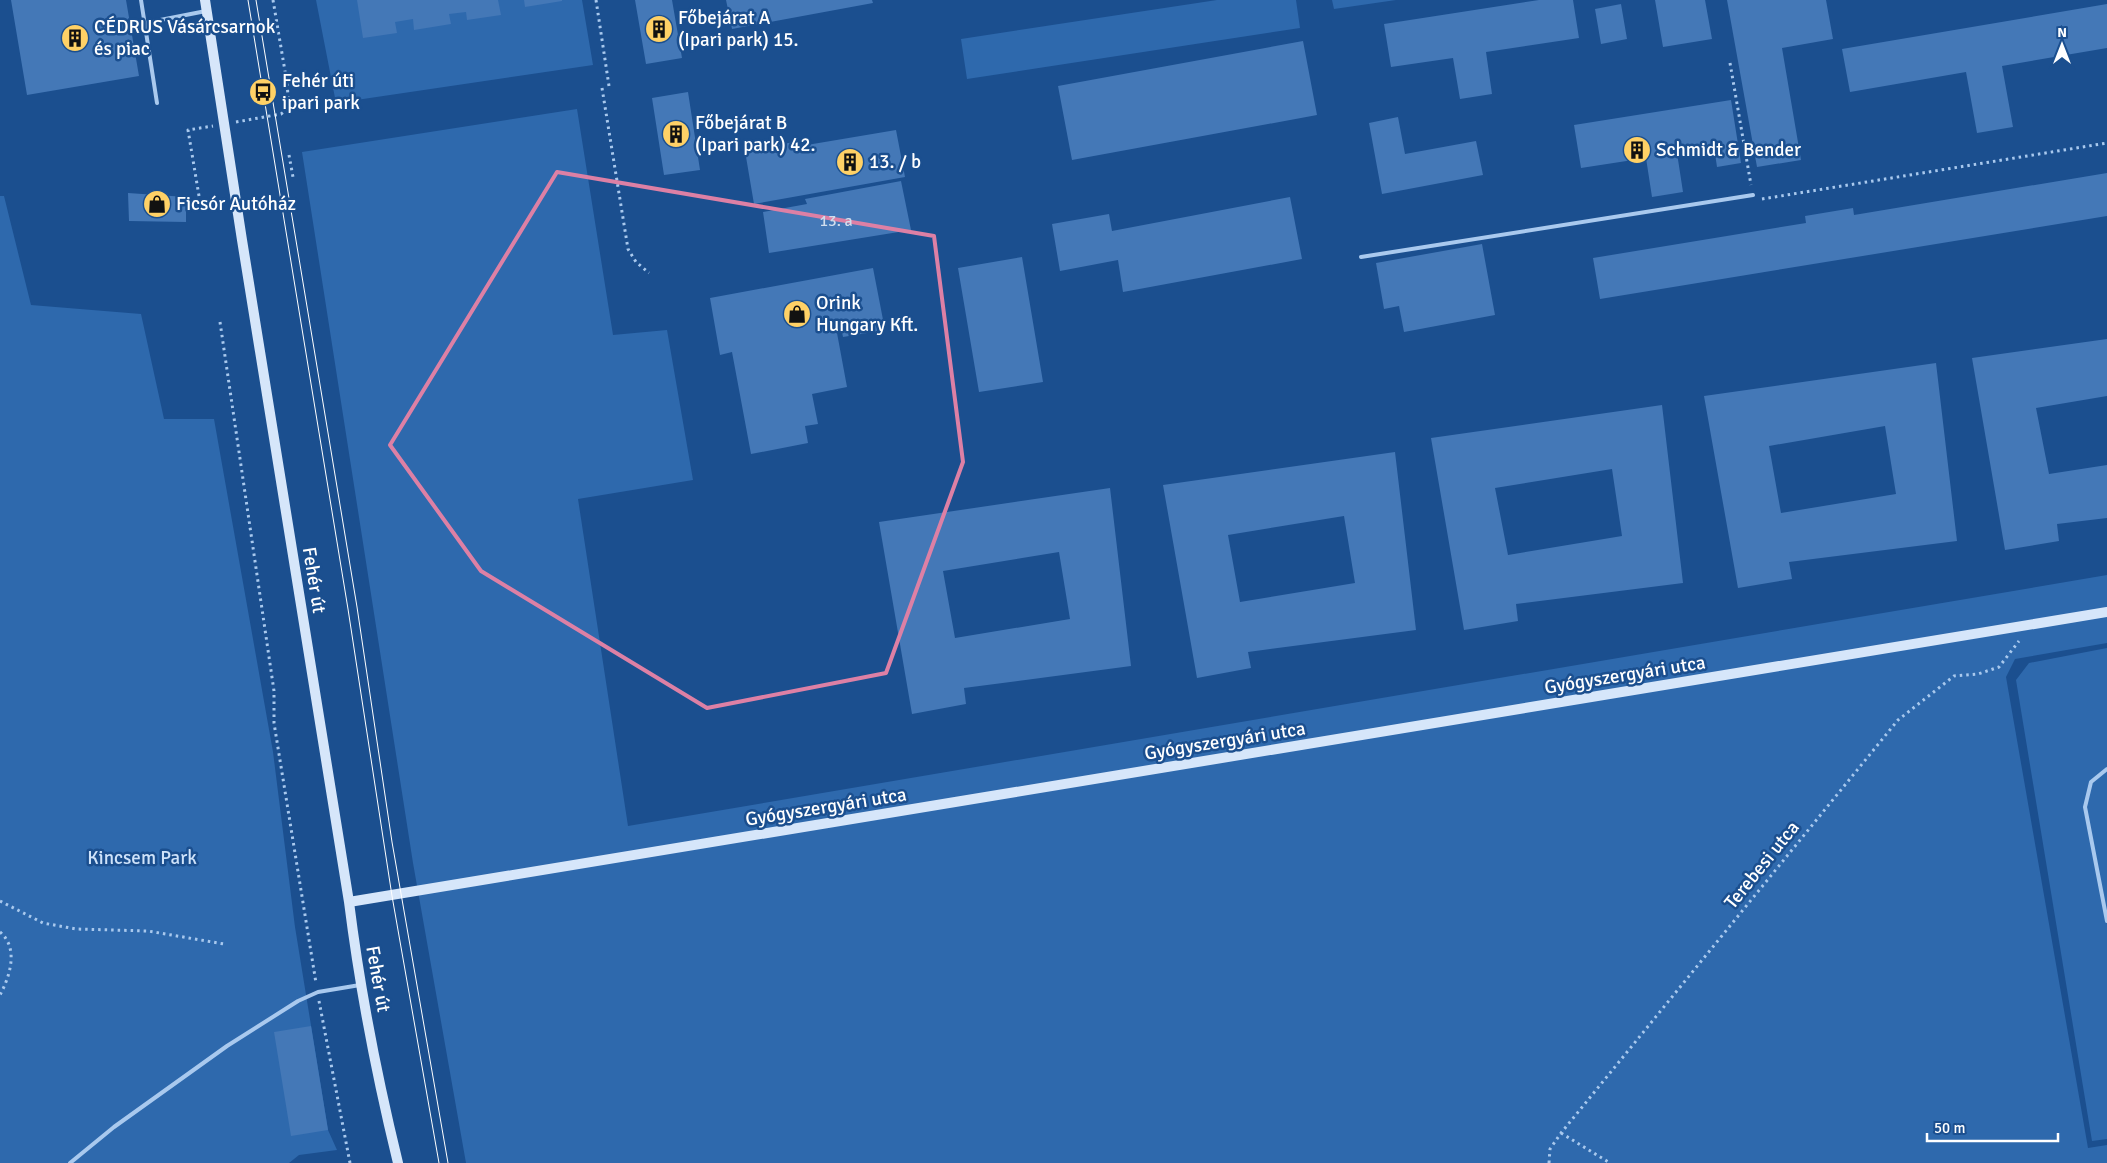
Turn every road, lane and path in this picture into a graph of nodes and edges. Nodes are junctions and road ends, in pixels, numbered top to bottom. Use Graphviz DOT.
graph roads {
  1 [pos="141,0"];
  2 [pos="273,0"];
  3 [pos="596,0"];
  4 [pos="206,5"];
  5 [pos="145,23"];
  6 [pos="1730,63"];
  7 [pos="609,86"];
  8 [pos="602,88"];
  9 [pos="157,103"];
  10 [pos="224,124"];
  11 [pos="2107,143"];
  12 [pos="289,155"];
  13 [pos="293,177"];
  14 [pos="1753,195"];
  15 [pos="199,196"];
  16 [pos="1362,257"];
  17 [pos="648,273"];
  18 [pos="220,322"];
  19 [pos="2107,612"];
  20 [pos="2031,625"];
  21 [pos="2107,769"];
  22 [pos="0,901"];
  23 [pos="349,902"];
  24 [pos="2107,921"];
  25 [pos="0,932"];
  26 [pos="224,944"];
  27 [pos="360,985"];
  28 [pos="318,992"];
  29 [pos="0,996"];
  30 [pos="1561,1133"];
  31 [pos="70,1163"];
  32 [pos="350,1163"];
  33 [pos="398,1163"];
  34 [pos="1549,1163"];
  35 [pos="1610,1163"];
  1 -- 5 [label="lane"];
  2 -- 10 [label="path"];
  3 -- 7 [label="path"];
  4 -- 5 [label="lane"];
  4 -- 10 [label="street, Fehér út"];
  5 -- 9 [label="lane"];
  6 -- 14 [label="path"];
  8 -- 17 [label="path"];
  10 -- 15 [label="path"];
  10 -- 23 [label="street, Fehér út"];
  11 -- 14 [label="path"];
  12 -- 13 [label="path"];
  14 -- 16 [label="lane"];
  18 -- 28 [label="path"];
  19 -- 20 [label="street, Gyógyszergyári utca"];
  20 -- 23 [label="street, Gyógyszergyári utca"];
  20 -- 30 [label="path, Terebesi utca"];
  21 -- 24 [label="lane"];
  22 -- 26 [label="path"];
  23 -- 27 [label="street, Fehér út"];
  25 -- 29 [label="path"];
  27 -- 28 [label="lane"];
  27 -- 33 [label="street, Fehér út"];
  28 -- 31 [label="lane"];
  28 -- 32 [label="path"];
  30 -- 34 [label="path, Terebesi utca"];
  30 -- 35 [label="path"];
}
